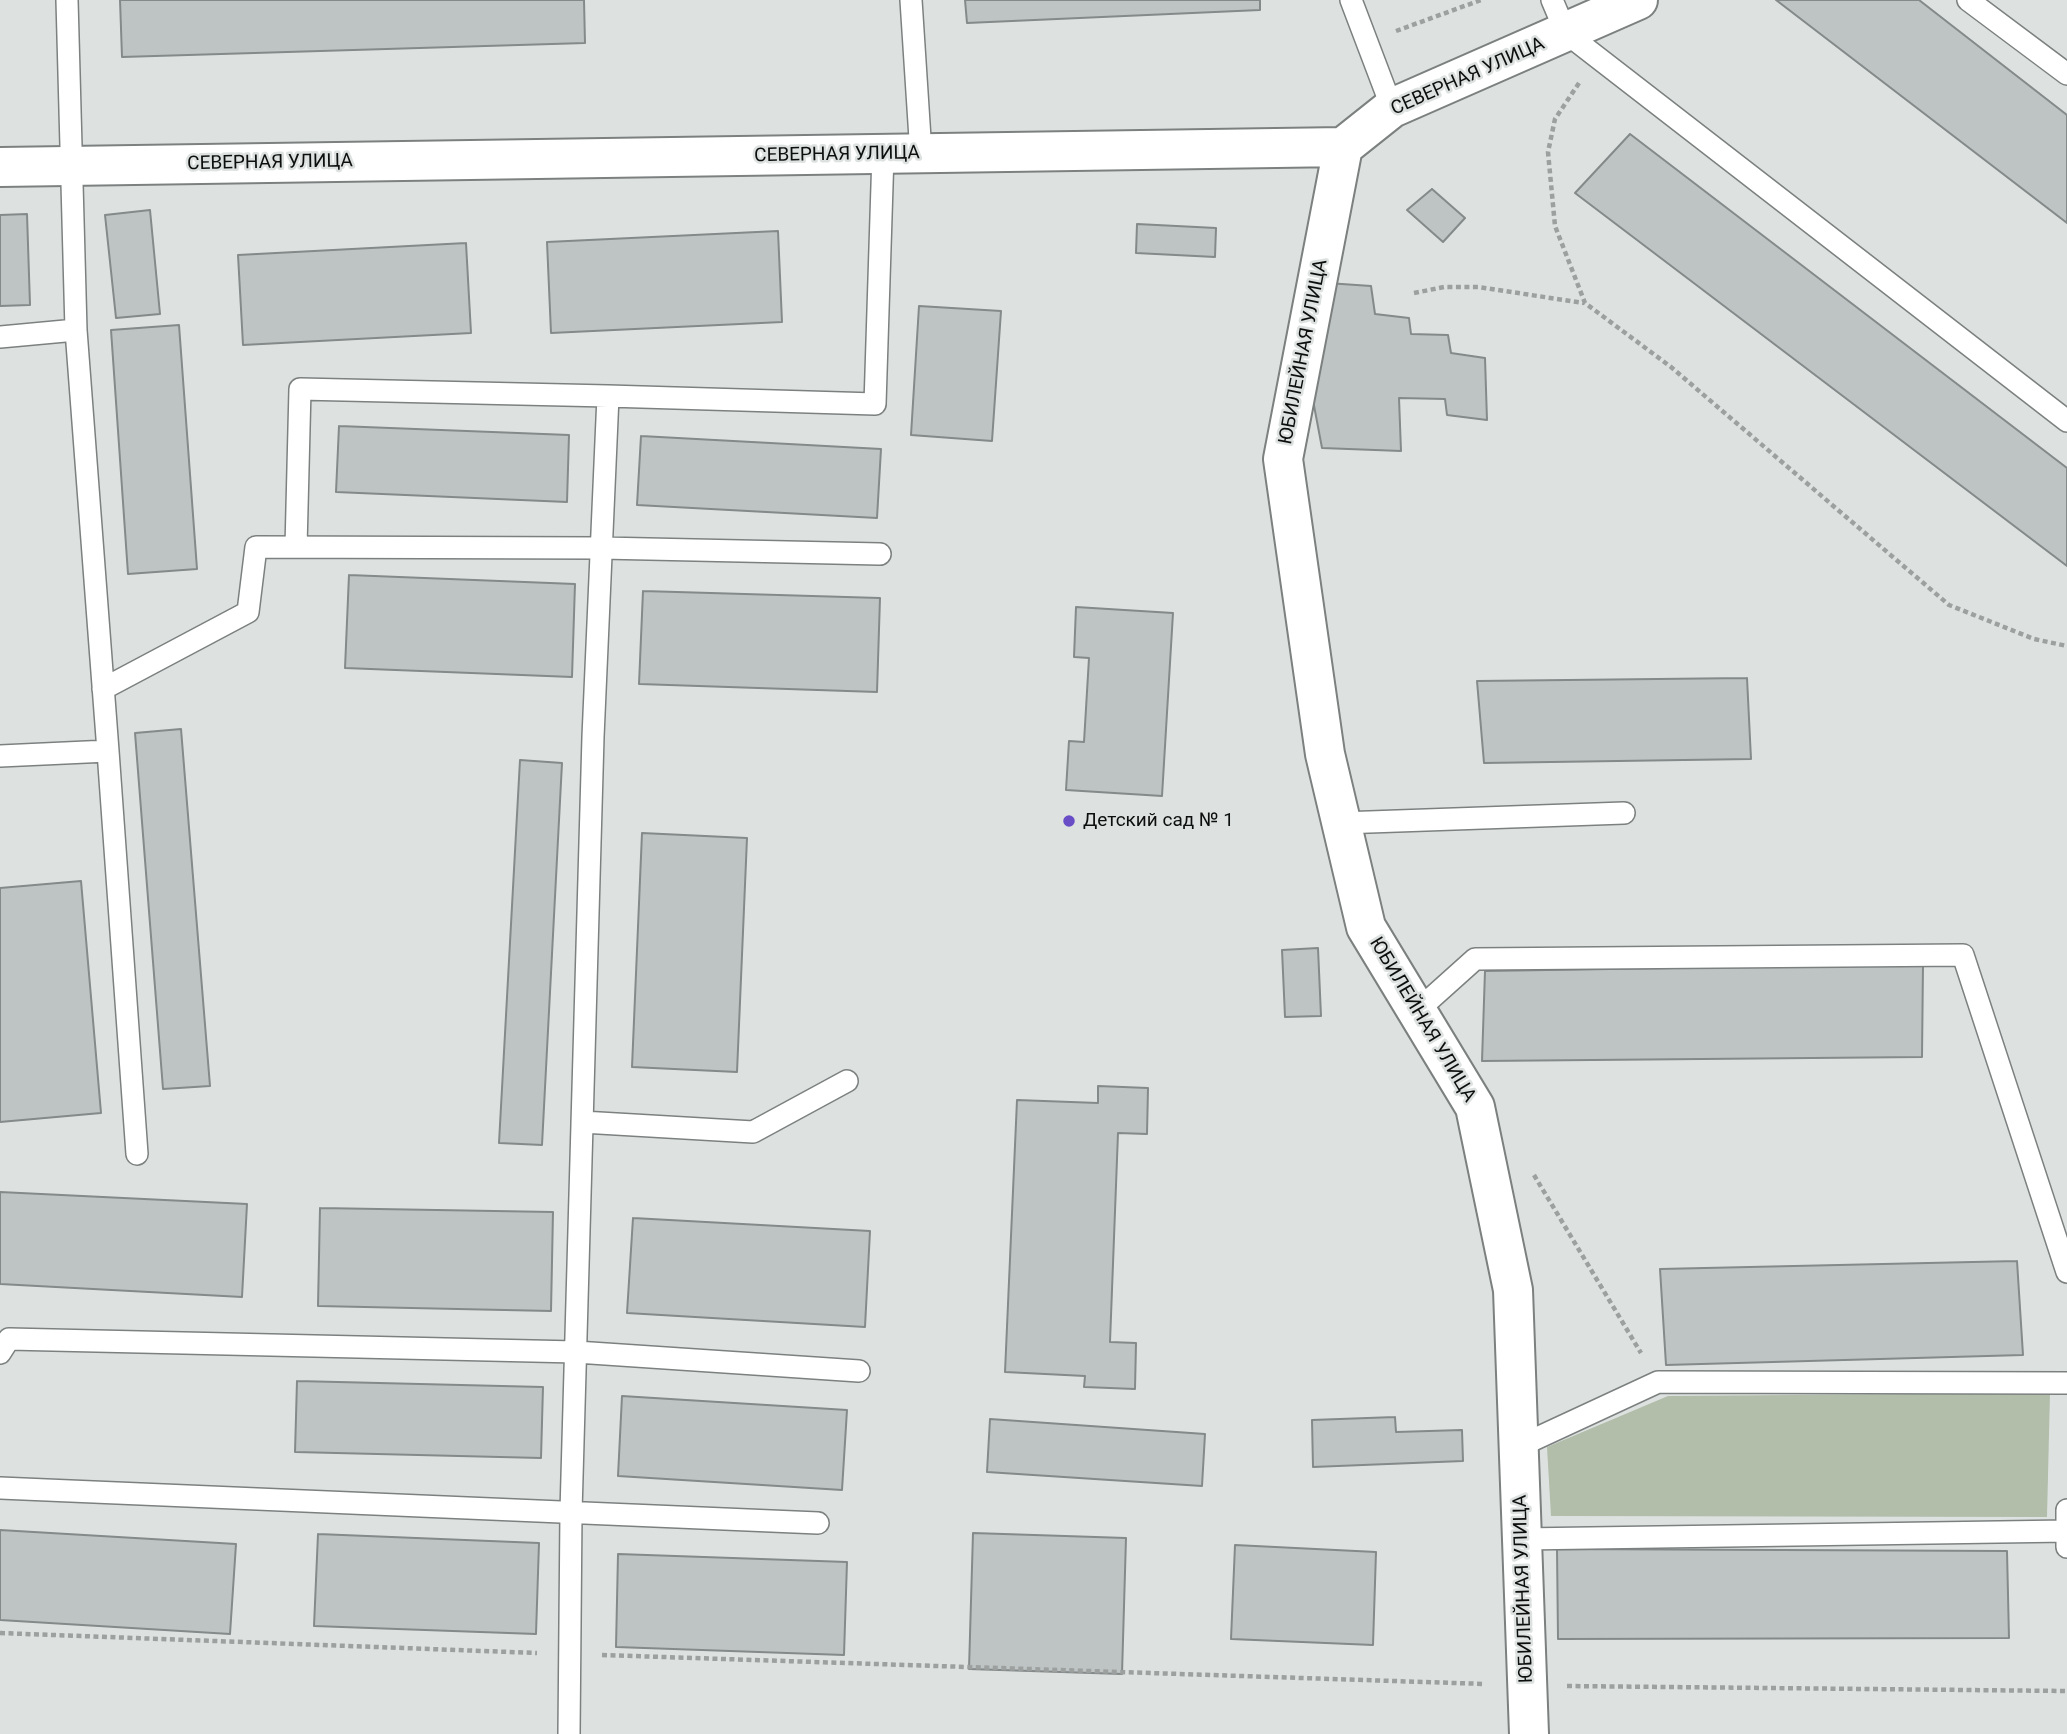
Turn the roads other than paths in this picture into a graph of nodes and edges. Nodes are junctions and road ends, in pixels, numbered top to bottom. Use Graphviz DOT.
graph roads {
  1 [pos="67,0"];
  2 [pos="911,0"];
  3 [pos="1351,0"];
  4 [pos="1638,0"];
  5 [pos="1968,0"];
  6 [pos="1559,16"];
  7 [pos="2067,74"];
  8 [pos="1392,108"];
  9 [pos="1343,147"];
  10 [pos="921,153"];
  11 [pos="883,154"];
  12 [pos="74,166"];
  13 [pos="0,167"];
  14 [pos="76,330"];
  15 [pos="0,337"];
  16 [pos="608,397"];
  17 [pos="2067,421"];
  18 [pos="296,547"];
  19 [pos="602,548"];
  20 [pos="880,554"];
  21 [pos="103,689"];
  22 [pos="108,751"];
  23 [pos="0,756"];
  24 [pos="1625,813"];
  25 [pos="1341,823"];
  26 [pos="1417,1011"];
  27 [pos="847,1081"];
  28 [pos="582,1122"];
  29 [pos="138,1154"];
  30 [pos="2067,1266"];
  31 [pos="2067,1272"];
  32 [pos="3,1343"];
  33 [pos="576,1352"];
  34 [pos="859,1371"];
  35 [pos="2067,1383"];
  36 [pos="1520,1446"];
  37 [pos="0,1488"];
  38 [pos="2067,1510"];
  39 [pos="570,1513"];
  40 [pos="818,1523"];
  41 [pos="2067,1536"];
  42 [pos="1522,1539"];
  43 [pos="569,1734"];
  44 [pos="1529,1734"];
  1 -- 12 [label="lane"];
  2 -- 10 [label="lane"];
  3 -- 8 [label="lane"];
  4 -- 6 [label="street, СЕВЕРНАЯ УЛИЦА"];
  5 -- 7 [label="lane"];
  6 -- 8 [label="street, СЕВЕРНАЯ УЛИЦА"];
  6 -- 17 [label="lane"];
  8 -- 9 [label="street, СЕВЕРНАЯ УЛИЦА"];
  9 -- 10 [label="street, СЕВЕРНАЯ УЛИЦА"];
  9 -- 25 [label="street, ЮБИЛЕЙНАЯ УЛИЦА"];
  10 -- 11 [label="street, СЕВЕРНАЯ УЛИЦА"];
  11 -- 12 [label="street, СЕВЕРНАЯ УЛИЦА"];
  11 -- 16 [label="lane"];
  12 -- 13 [label="street, СЕВЕРНАЯ УЛИЦА"];
  12 -- 14 [label="lane"];
  14 -- 15 [label="lane"];
  14 -- 21 [label="lane"];
  16 -- 18 [label="lane"];
  16 -- 19 [label="lane"];
  18 -- 19 [label="lane"];
  18 -- 21 [label="lane"];
  19 -- 20 [label="lane"];
  19 -- 28 [label="lane"];
  21 -- 22 [label="lane"];
  22 -- 23 [label="lane"];
  22 -- 29 [label="lane"];
  24 -- 25 [label="lane"];
  25 -- 26 [label="street, ЮБИЛЕЙНАЯ УЛИЦА"];
  26 -- 30 [label="lane"];
  26 -- 36 [label="street, ЮБИЛЕЙНАЯ УЛИЦА"];
  27 -- 28 [label="lane"];
  28 -- 33 [label="lane"];
  30 -- 31 [label="lane"];
  32 -- 33 [label="lane"];
  33 -- 34 [label="lane"];
  33 -- 39 [label="lane"];
  35 -- 36 [label="lane"];
  36 -- 42 [label="street, ЮБИЛЕЙНАЯ УЛИЦА"];
  37 -- 39 [label="lane"];
  38 -- 41 [label="lane"];
  39 -- 40 [label="lane"];
  39 -- 43 [label="lane"];
  41 -- 42 [label="lane"];
  42 -- 44 [label="street, ЮБИЛЕЙНАЯ УЛИЦА"];
}
